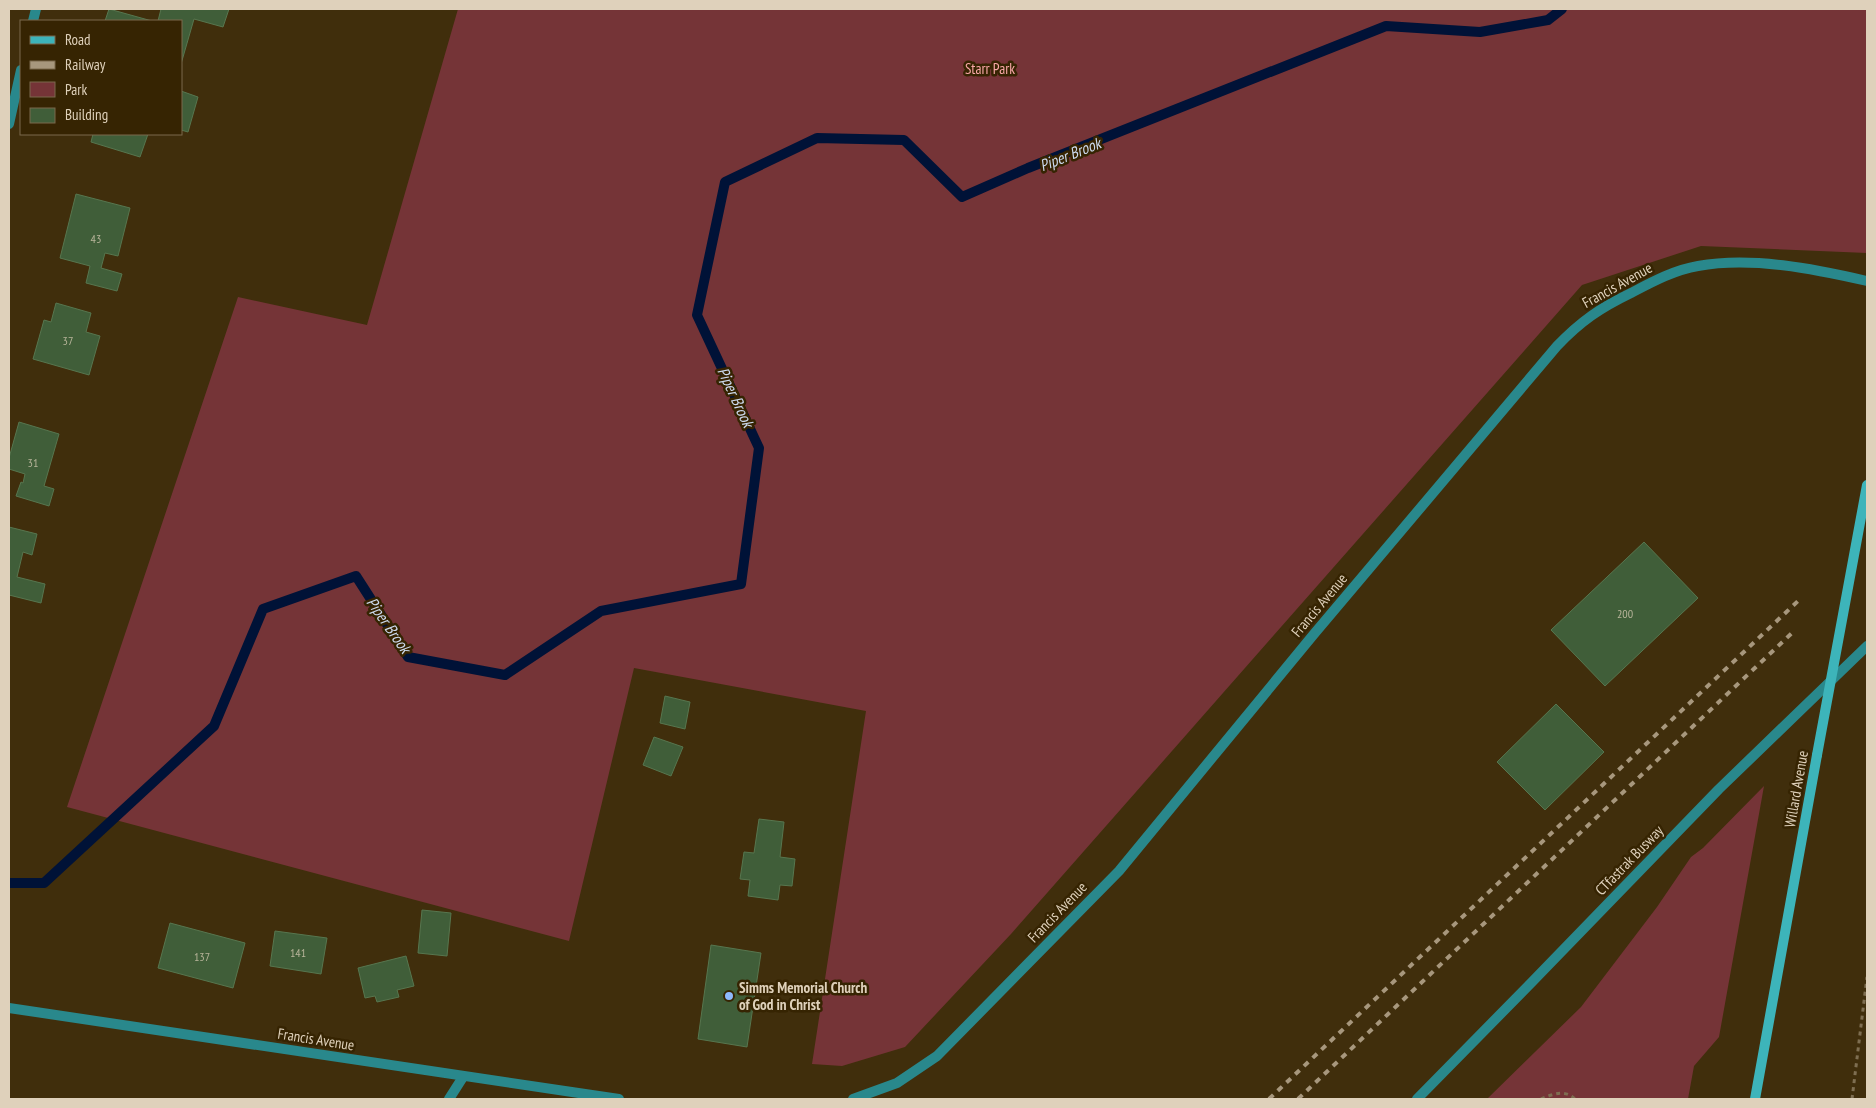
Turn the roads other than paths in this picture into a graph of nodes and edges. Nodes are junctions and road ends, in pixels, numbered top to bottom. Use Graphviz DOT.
graph roads {
  1 [pos="20,74"];
  2 [pos="9,124"];
  3 [pos="1867,281"];
  4 [pos="1867,485"];
  5 [pos="1867,646"];
  6 [pos="9,1008"];
  7 [pos="463,1077"];
  8 [pos="449,1099"];
  9 [pos="619,1099"];
  10 [pos="853,1099"];
  11 [pos="1417,1099"];
  12 [pos="1755,1099"];
  1 -- 2 [label="street"];
  3 -- 10 [label="street, Francis Avenue"];
  4 -- 12 [label="main road, Willard Avenue, bridge"];
  5 -- 11 [label="street, CTfastrak Busway"];
  6 -- 7 [label="street, Francis Avenue"];
  7 -- 8 [label="street"];
  7 -- 9 [label="street, Francis Avenue"];
}
